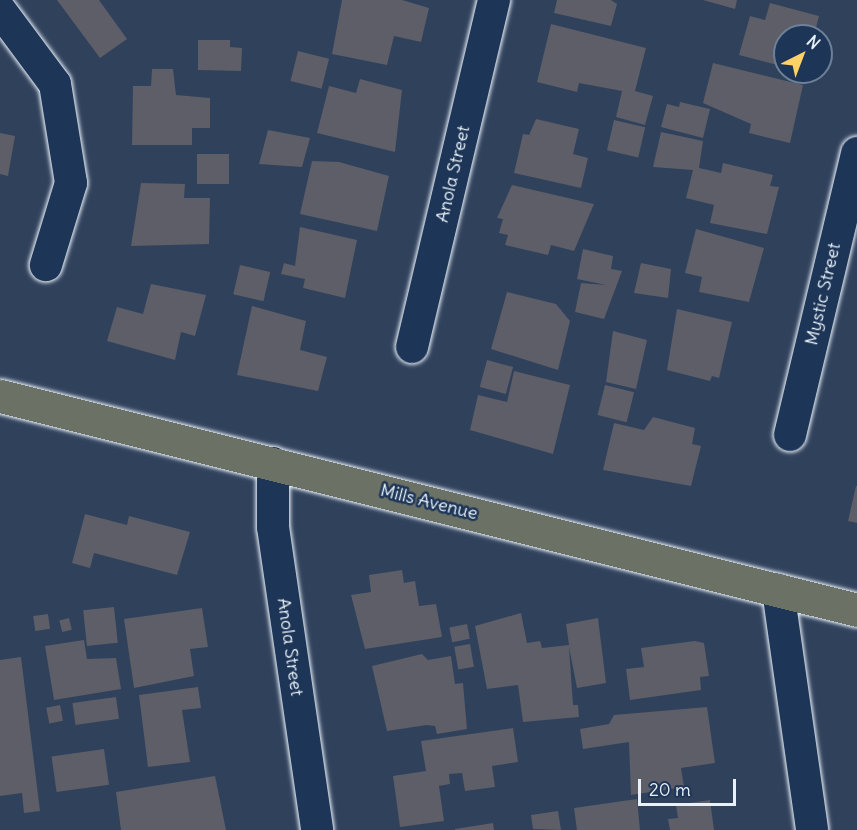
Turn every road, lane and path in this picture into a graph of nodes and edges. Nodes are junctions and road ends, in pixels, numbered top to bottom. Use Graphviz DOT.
graph roads {
  1 [pos="494,0"];
  2 [pos="0,10"];
  3 [pos="857,153"];
  4 [pos="46,265"];
  5 [pos="412,347"];
  6 [pos="0,396"];
  7 [pos="790,435"];
  8 [pos="273,462"];
  9 [pos="778,590"];
  10 [pos="857,610"];
  11 [pos="317,830"];
  12 [pos="812,830"];
  1 -- 5 [label="street, Anola Street"];
  2 -- 4 [label="street"];
  3 -- 7 [label="street, Mystic Street"];
  6 -- 8 [label="main road, Mills Avenue"];
  8 -- 9 [label="main road, Mills Avenue"];
  8 -- 11 [label="street, Anola Street"];
  9 -- 10 [label="main road, Mills Avenue"];
  9 -- 12 [label="street"];
}
